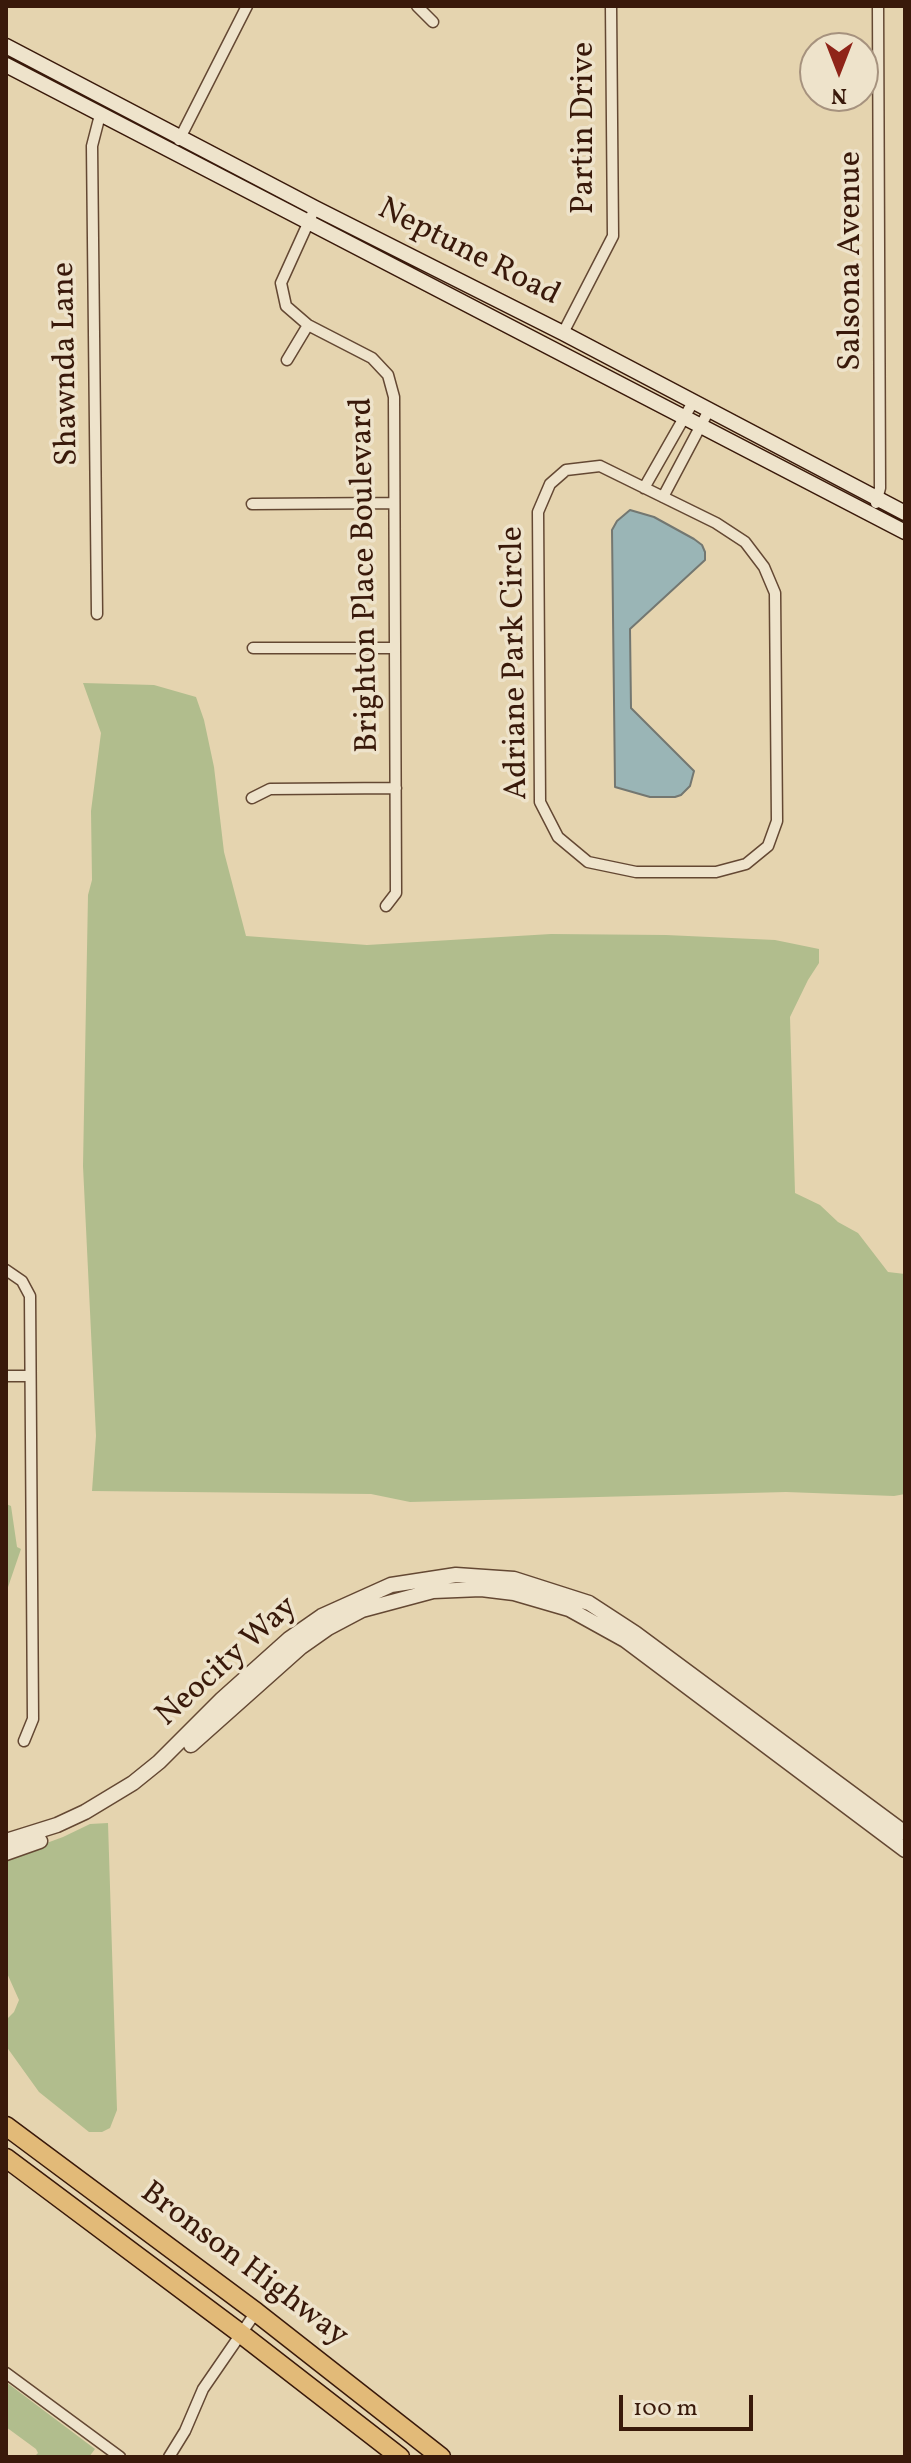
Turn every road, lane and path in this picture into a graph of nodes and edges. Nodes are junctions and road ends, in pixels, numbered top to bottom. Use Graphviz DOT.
graph roads {
  1 [pos="247,6"];
  2 [pos="417,6"];
  3 [pos="611,6"];
  4 [pos="878,6"];
  5 [pos="433,22"];
  6 [pos="6,46"];
  7 [pos="6,65"];
  8 [pos="100,115"];
  9 [pos="180,137"];
  10 [pos="172,153"];
  11 [pos="315,208"];
  12 [pos="309,223"];
  13 [pos="308,325"];
  14 [pos="563,333"];
  15 [pos="287,360"];
  16 [pos="693,402"];
  17 [pos="709,410"];
  18 [pos="684,417"];
  19 [pos="700,425"];
  20 [pos="644,488"];
  21 [pos="663,497"];
  22 [pos="877,499"];
  23 [pos="393,503"];
  24 [pos="252,504"];
  25 [pos="905,513"];
  26 [pos="873,515"];
  27 [pos="905,532"];
  28 [pos="97,614"];
  29 [pos="253,648"];
  30 [pos="395,648"];
  31 [pos="396,788"];
  32 [pos="252,798"];
  33 [pos="386,906"];
  34 [pos="6,1270"];
  35 [pos="6,1376"];
  36 [pos="30,1376"];
  37 [pos="562,1599"];
  38 [pos="729,1711"];
  39 [pos="24,1741"];
  40 [pos="905,1833"];
  41 [pos="6,1841"];
  42 [pos="905,1850"];
  43 [pos="6,1853"];
  44 [pos="6,2126"];
  45 [pos="6,2158"];
  46 [pos="256,2312"];
  47 [pos="240,2333"];
  48 [pos="6,2373"];
  49 [pos="120,2457"];
  50 [pos="169,2457"];
  51 [pos="400,2457"];
  52 [pos="441,2457"];
  1 -- 9 [label="street"];
  2 -- 5 [label="street"];
  3 -- 14 [label="street, Partin Drive"];
  4 -- 22 [label="street, Salsona Avenue"];
  6 -- 9 [label="main road, Neptune Road"];
  7 -- 8 [label="main road, Neptune Road"];
  8 -- 10 [label="main road, Neptune Road"];
  8 -- 28 [label="street, Shawnda Lane"];
  9 -- 10 [label="street"];
  9 -- 11 [label="main road, Neptune Road"];
  10 -- 12 [label="main road, Neptune Road"];
  11 -- 12 [label="street, Brighton Place Boulevard"];
  11 -- 14 [label="main road, Neptune Road"];
  12 -- 13 [label="street, Brighton Place Boulevard"];
  12 -- 18 [label="main road, Neptune Road"];
  13 -- 15 [label="street"];
  13 -- 23 [label="street, Brighton Place Boulevard"];
  14 -- 16 [label="main road, Neptune Road"];
  16 -- 17 [label="main road, Neptune Road"];
  16 -- 18 [label="street"];
  17 -- 19 [label="street"];
  17 -- 22 [label="main road, Neptune Road"];
  18 -- 19 [label="main road, Neptune Road"];
  18 -- 20 [label="street"];
  19 -- 21 [label="street"];
  19 -- 26 [label="main road, Neptune Road"];
  20 -- 21 [label="street, Adriane Park Circle"];
  20 -- 21 [label="street, Adriane Park Circle"];
  22 -- 25 [label="main road, Neptune Road"];
  22 -- 26 [label="street, Salsona Avenue"];
  23 -- 24 [label="street"];
  23 -- 30 [label="street, Brighton Place Boulevard"];
  26 -- 27 [label="main road, Neptune Road"];
  29 -- 30 [label="street"];
  30 -- 31 [label="street, Brighton Place Boulevard"];
  31 -- 32 [label="street"];
  31 -- 33 [label="street, Brighton Place Boulevard"];
  34 -- 36 [label="street"];
  35 -- 36 [label="street"];
  36 -- 39 [label="street"];
  37 -- 38 [label="main road, Neocity Way"];
  37 -- 41 [label="main road, Neocity Way"];
  37 -- 43 [label="main road, Neocity Way"];
  38 -- 40 [label="main road, Neocity Way"];
  38 -- 42 [label="main road, Neocity Way"];
  44 -- 46 [label="highway, Bronson Highway"];
  45 -- 47 [label="highway, Bronson Highway"];
  46 -- 47 [label="street"];
  46 -- 52 [label="highway, Bronson Highway"];
  47 -- 50 [label="street"];
  47 -- 51 [label="highway, Bronson Highway"];
  48 -- 49 [label="street"];
}
